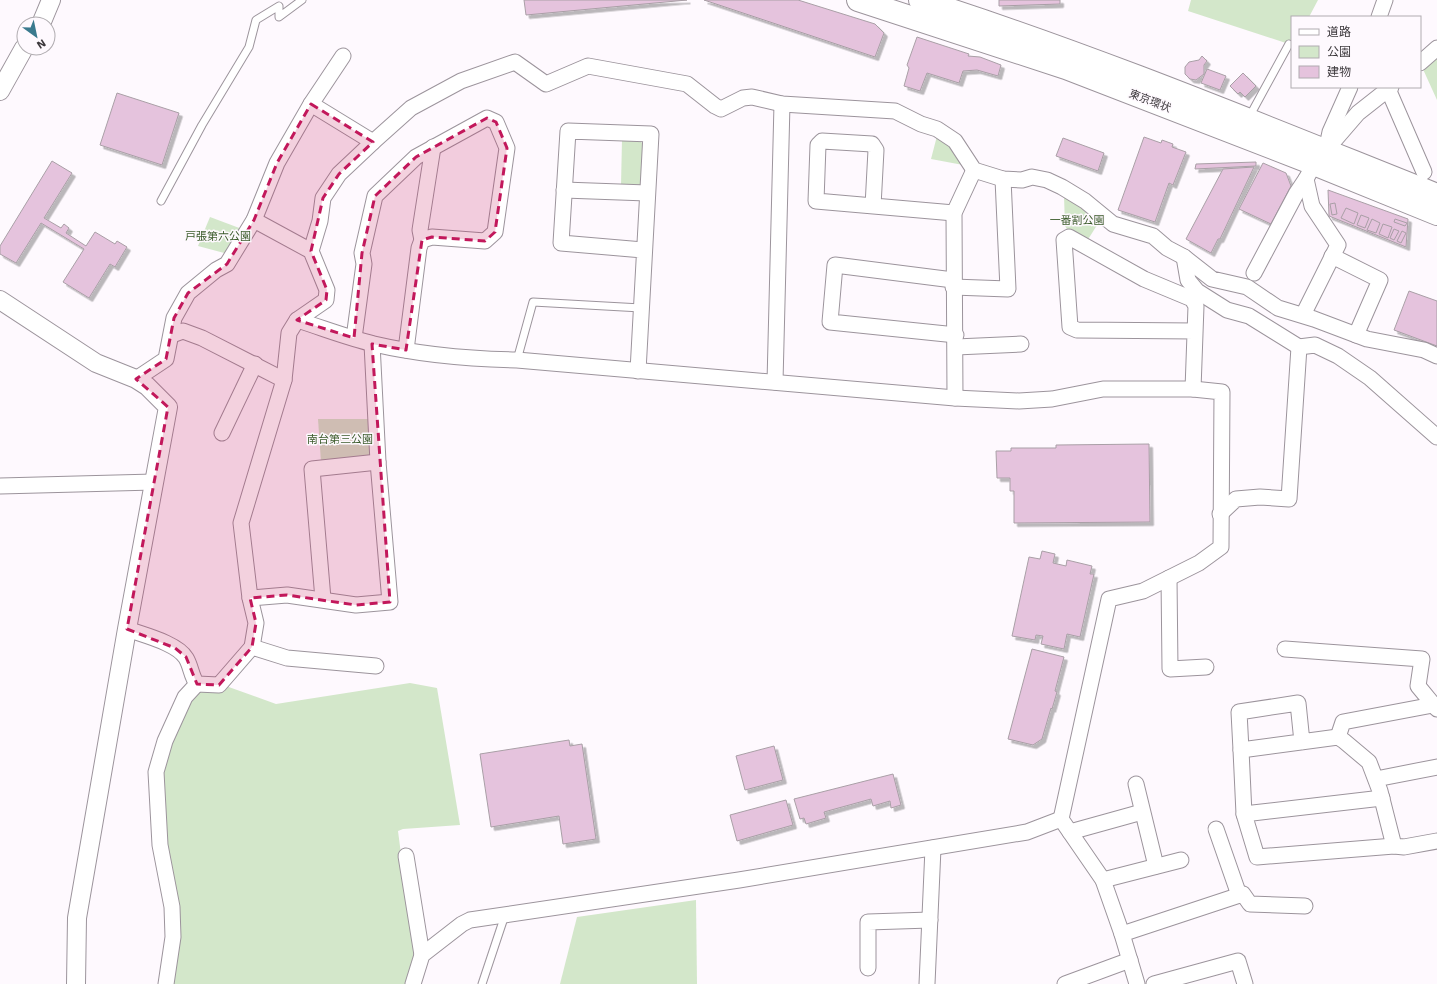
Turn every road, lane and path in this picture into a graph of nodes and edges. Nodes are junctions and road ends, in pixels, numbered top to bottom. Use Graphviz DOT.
graph roads {
  1 [pos="51,0"];
  2 [pos="302,0"];
  3 [pos="858,0"];
  4 [pos="922,0"];
  5 [pos="1385,0"];
  6 [pos="44,16"];
  7 [pos="1379,16"];
  8 [pos="1289,44"];
  9 [pos="1437,48"];
  10 [pos="19,56"];
  11 [pos="343,56"];
  12 [pos="1421,62"];
  13 [pos="1350,88"];
  14 [pos="1389,88"];
  15 [pos="0,90"];
  16 [pos="311,104"];
  17 [pos="782,104"];
  18 [pos="1253,110"];
  19 [pos="373,142"];
  20 [pos="433,147"];
  21 [pos="1315,165"];
  22 [pos="974,170"];
  23 [pos="1424,172"];
  24 [pos="1003,179"];
  25 [pos="564,190"];
  26 [pos="647,192"];
  27 [pos="1437,195"];
  28 [pos="161,201"];
  29 [pos="873,206"];
  30 [pos="954,213"];
  31 [pos="1437,214"];
  32 [pos="254,220"];
  33 [pos="422,240"];
  34 [pos="643,250"];
  35 [pos="311,251"];
  36 [pos="1332,256"];
  37 [pos="1184,257"];
  38 [pos="1254,272"];
  39 [pos="953,283"];
  40 [pos="0,300"];
  41 [pos="642,308"];
  42 [pos="1303,315"];
  43 [pos="297,320"];
  44 [pos="1195,331"];
  45 [pos="172,335"];
  46 [pos="1356,335"];
  47 [pos="354,338"];
  48 [pos="956,341"];
  49 [pos="372,344"];
  50 [pos="1021,344"];
  51 [pos="1299,347"];
  52 [pos="406,350"];
  53 [pos="1437,356"];
  54 [pos="517,360"];
  55 [pos="254,364"];
  56 [pos="638,371"];
  57 [pos="136,379"];
  58 [pos="284,380"];
  59 [pos="775,382"];
  60 [pos="1193,389"];
  61 [pos="955,398"];
  62 [pos="222,433"];
  63 [pos="1437,437"];
  64 [pos="378,462"];
  65 [pos="154,482"];
  66 [pos="0,486"];
  67 [pos="1220,514"];
  68 [pos="1169,578"];
  69 [pos="250,598"];
  70 [pos="323,599"];
  71 [pos="127,629"];
  72 [pos="252,647"];
  73 [pos="1285,649"];
  74 [pos="376,666"];
  75 [pos="1206,667"];
  76 [pos="197,684"];
  77 [pos="1433,699"];
  78 [pos="1338,737"];
  79 [pos="1302,742"];
  80 [pos="1241,750"];
  81 [pos="1437,767"];
  82 [pos="1376,779"];
  83 [pos="1136,784"];
  84 [pos="1382,798"];
  85 [pos="1142,812"];
  86 [pos="1244,814"];
  87 [pos="1066,825"];
  88 [pos="1216,829"];
  89 [pos="1437,841"];
  90 [pos="1394,846"];
  91 [pos="933,848"];
  92 [pos="406,856"];
  93 [pos="1181,860"];
  94 [pos="1156,866"];
  95 [pos="1103,880"];
  96 [pos="1239,895"];
  97 [pos="1305,906"];
  98 [pos="505,915"];
  99 [pos="930,920"];
  100 [pos="1122,934"];
  101 [pos="422,955"];
  102 [pos="1130,960"];
  103 [pos="868,968"];
  104 [pos="76,984"];
  105 [pos="166,984"];
  106 [pos="413,984"];
  107 [pos="482,984"];
  108 [pos="927,984"];
  109 [pos="1065,984"];
  110 [pos="1137,984"];
  111 [pos="1154,984"];
  112 [pos="1245,984"];
  1 -- 6 [label="street"];
  2 -- 28 [label="lane"];
  3 -- 21 [label="highway, 東京環状"];
  4 -- 21 [label="highway, 東京環状"];
  5 -- 7 [label="street"];
  8 -- 18 [label="lane"];
  9 -- 12 [label="street"];
  10 -- 15 [label="street"];
  11 -- 16 [label="street"];
  13 -- 21 [label="street"];
  14 -- 21 [label="street"];
  14 -- 23 [label="street"];
  16 -- 19 [label="street"];
  16 -- 32 [label="street"];
  17 -- 19 [label="street"];
  17 -- 22 [label="street"];
  17 -- 59 [label="street"];
  19 -- 35 [label="street"];
  20 -- 33 [label="street"];
  20 -- 33 [label="street"];
  20 -- 47 [label="street"];
  21 -- 27 [label="highway, 東京環状"];
  21 -- 31 [label="highway, 東京環状"];
  21 -- 36 [label="street"];
  21 -- 38 [label="street"];
  22 -- 24 [label="street"];
  22 -- 30 [label="street"];
  24 -- 37 [label="street"];
  24 -- 39 [label="street"];
  25 -- 26 [label="street"];
  25 -- 26 [label="street"];
  25 -- 34 [label="street"];
  26 -- 34 [label="street"];
  29 -- 29 [label="street"];
  29 -- 30 [label="street"];
  30 -- 39 [label="street"];
  32 -- 35 [label="street"];
  32 -- 45 [label="street"];
  33 -- 52 [label="street"];
  34 -- 41 [label="street"];
  35 -- 43 [label="street"];
  36 -- 42 [label="street"];
  36 -- 46 [label="street"];
  37 -- 42 [label="street"];
  37 -- 51 [label="street"];
  39 -- 48 [label="street"];
  39 -- 48 [label="street"];
  40 -- 57 [label="street"];
  41 -- 54 [label="lane"];
  41 -- 56 [label="street"];
  42 -- 46 [label="street"];
  43 -- 47 [label="street"];
  43 -- 58 [label="street"];
  44 -- 44 [label="street"];
  44 -- 60 [label="street"];
  45 -- 55 [label="street"];
  45 -- 57 [label="street"];
  46 -- 53 [label="street"];
  47 -- 49 [label="street"];
  48 -- 50 [label="street"];
  48 -- 61 [label="street"];
  49 -- 52 [label="street"];
  49 -- 64 [label="street"];
  51 -- 63 [label="street"];
  51 -- 67 [label="street"];
  52 -- 54 [label="street"];
  54 -- 56 [label="street"];
  55 -- 58 [label="street"];
  55 -- 62 [label="street"];
  56 -- 59 [label="street"];
  57 -- 65 [label="street"];
  58 -- 69 [label="street"];
  59 -- 61 [label="street"];
  60 -- 61 [label="street"];
  60 -- 67 [label="street"];
  64 -- 70 [label="street"];
  64 -- 70 [label="street"];
  65 -- 66 [label="street"];
  65 -- 71 [label="street"];
  67 -- 68 [label="street"];
  68 -- 75 [label="street"];
  68 -- 87 [label="street"];
  69 -- 70 [label="street"];
  69 -- 72 [label="street"];
  71 -- 76 [label="street"];
  71 -- 104 [label="street"];
  72 -- 74 [label="street"];
  72 -- 76 [label="street"];
  73 -- 77 [label="street"];
  76 -- 105 [label="street"];
  77 -- 78 [label="street"];
  78 -- 79 [label="street"];
  78 -- 82 [label="street"];
  79 -- 80 [label="street"];
  79 -- 80 [label="street"];
  80 -- 86 [label="street"];
  81 -- 82 [label="street"];
  82 -- 84 [label="street"];
  83 -- 85 [label="street"];
  84 -- 86 [label="street"];
  84 -- 90 [label="street"];
  85 -- 87 [label="street"];
  85 -- 94 [label="street"];
  86 -- 90 [label="street"];
  87 -- 91 [label="street"];
  87 -- 95 [label="street"];
  88 -- 96 [label="street"];
  89 -- 90 [label="street"];
  91 -- 98 [label="street"];
  91 -- 99 [label="street"];
  92 -- 101 [label="street"];
  93 -- 94 [label="street"];
  94 -- 95 [label="street"];
  95 -- 100 [label="street"];
  96 -- 97 [label="street"];
  96 -- 100 [label="street"];
  98 -- 101 [label="street"];
  98 -- 107 [label="lane"];
  99 -- 103 [label="street"];
  99 -- 108 [label="street"];
  100 -- 102 [label="street"];
  101 -- 106 [label="street"];
  102 -- 109 [label="street"];
  102 -- 110 [label="street"];
  111 -- 112 [label="street"];
}
